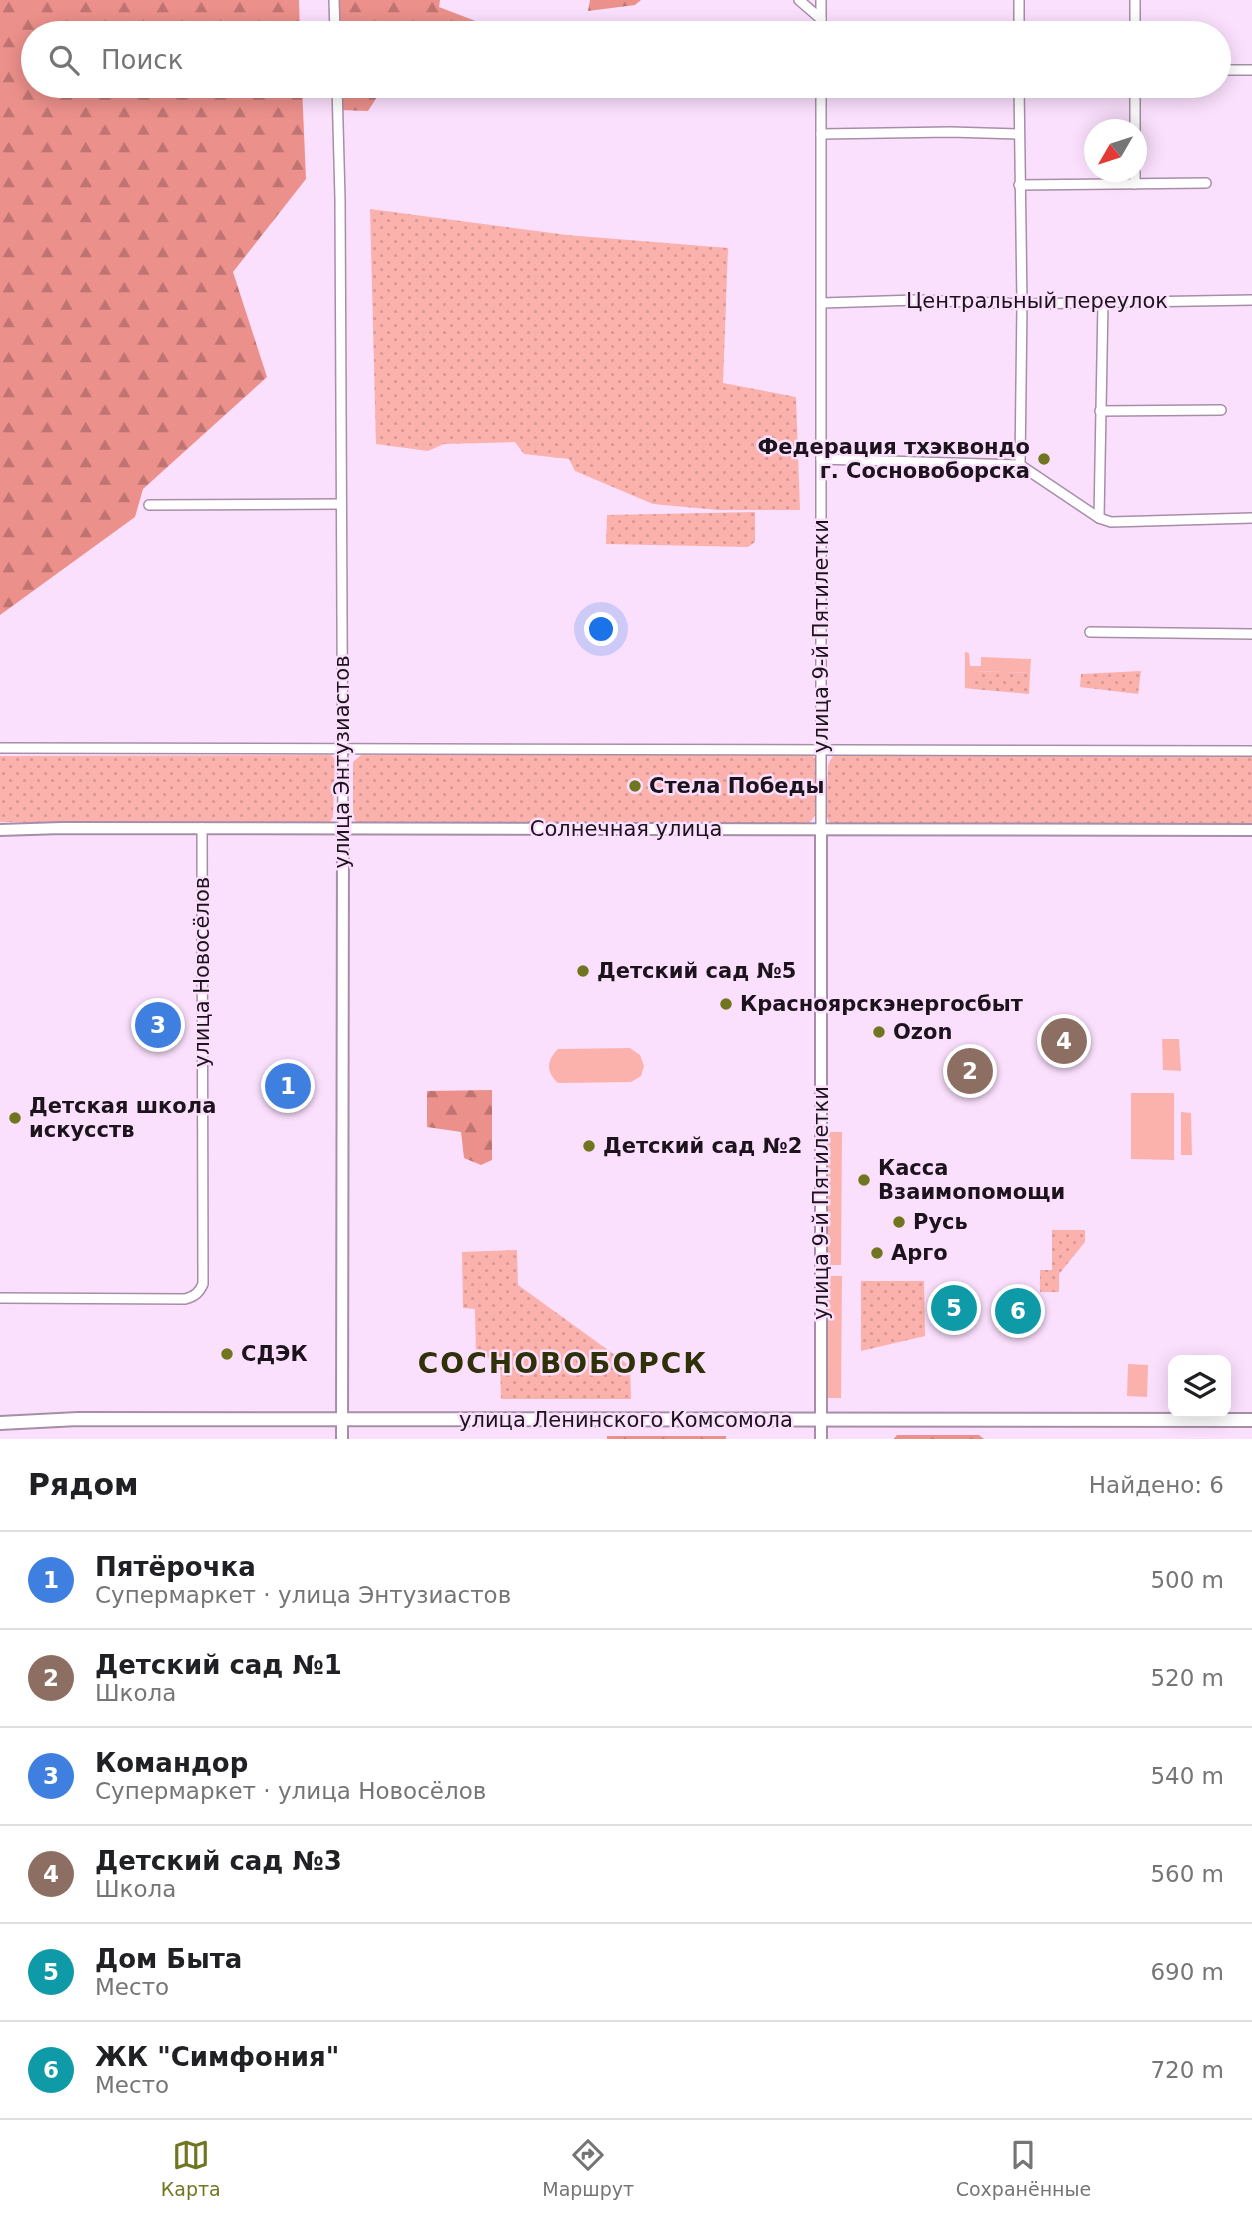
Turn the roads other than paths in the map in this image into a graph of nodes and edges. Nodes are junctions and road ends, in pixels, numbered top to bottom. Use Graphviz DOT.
graph roads {
  1 [pos="334,0"];
  2 [pos="799,0"];
  3 [pos="821,0"];
  4 [pos="1018,0"];
  5 [pos="1135,0"];
  6 [pos="821,19"];
  7 [pos="335,21"];
  8 [pos="1019,21"];
  9 [pos="1135,21"];
  10 [pos="1231,70"];
  11 [pos="1252,70"];
  12 [pos="337,98"];
  13 [pos="821,98"];
  14 [pos="1019,98"];
  15 [pos="1135,98"];
  16 [pos="1135,119"];
  17 [pos="821,134"];
  18 [pos="1019,134"];
  19 [pos="1206,183"];
  20 [pos="1019,184"];
  21 [pos="1135,184"];
  22 [pos="1252,300"];
  23 [pos="1103,302"];
  24 [pos="822,303"];
  25 [pos="1022,304"];
  26 [pos="1221,410"];
  27 [pos="1100,411"];
  28 [pos="821,459"];
  29 [pos="1020,465"];
  30 [pos="341,504"];
  31 [pos="149,505"];
  32 [pos="1099,518"];
  33 [pos="1252,519"];
  34 [pos="1090,632"];
  35 [pos="1252,634"];
  36 [pos="0,748"];
  37 [pos="342,748"];
  38 [pos="821,750"];
  39 [pos="1252,751"];
  40 [pos="202,828"];
  41 [pos="343,828"];
  42 [pos="821,829"];
  43 [pos="0,830"];
  44 [pos="1252,830"];
  45 [pos="0,1298"];
  46 [pos="342,1420"];
  47 [pos="821,1420"];
  48 [pos="1252,1420"];
  49 [pos="0,1423"];
  50 [pos="342,1439"];
  51 [pos="821,1439"];
  1 -- 7 [label="street"];
  2 -- 6 [label="street"];
  3 -- 6 [label="street"];
  4 -- 8 [label="street"];
  5 -- 9 [label="street"];
  10 -- 11 [label="street"];
  12 -- 30 [label="street, улица Энтузиастов"];
  13 -- 17 [label="street, улица 9-й Пятилетки"];
  14 -- 18 [label="street"];
  15 -- 16 [label="street"];
  17 -- 18 [label="street"];
  17 -- 24 [label="street, улица 9-й Пятилетки"];
  18 -- 20 [label="street"];
  19 -- 21 [label="street"];
  20 -- 21 [label="street"];
  20 -- 25 [label="street"];
  22 -- 23 [label="street, Центральный переулок"];
  23 -- 25 [label="street, Центральный переулок"];
  23 -- 27 [label="street"];
  24 -- 25 [label="street, Центральный переулок"];
  24 -- 28 [label="street, улица 9-й Пятилетки"];
  25 -- 29 [label="street"];
  26 -- 27 [label="street"];
  27 -- 32 [label="street"];
  28 -- 29 [label="street"];
  28 -- 38 [label="street, улица 9-й Пятилетки"];
  29 -- 32 [label="street"];
  30 -- 31 [label="street"];
  30 -- 37 [label="street, улица Энтузиастов"];
  32 -- 33 [label="street"];
  34 -- 35 [label="street"];
  36 -- 37 [label="street"];
  37 -- 38 [label="street"];
  37 -- 41 [label="street, улица Энтузиастов"];
  38 -- 39 [label="street"];
  38 -- 42 [label="street, улица 9-й Пятилетки"];
  40 -- 41 [label="street, Солнечная улица"];
  40 -- 43 [label="street, Солнечная улица"];
  40 -- 45 [label="street, улица Новосёлов"];
  41 -- 42 [label="street, Солнечная улица"];
  41 -- 46 [label="street, улица Энтузиастов"];
  42 -- 44 [label="street, Солнечная улица"];
  42 -- 47 [label="street, улица 9-й Пятилетки"];
  46 -- 47 [label="main road, улица Ленинского Комсомола"];
  46 -- 49 [label="main road, улица Ленинского Комсомола"];
  46 -- 50 [label="street, улица Энтузиастов"];
  47 -- 48 [label="main road, улица Ленинского Комсомола"];
  47 -- 51 [label="street, улица 9-й Пятилетки"];
}
